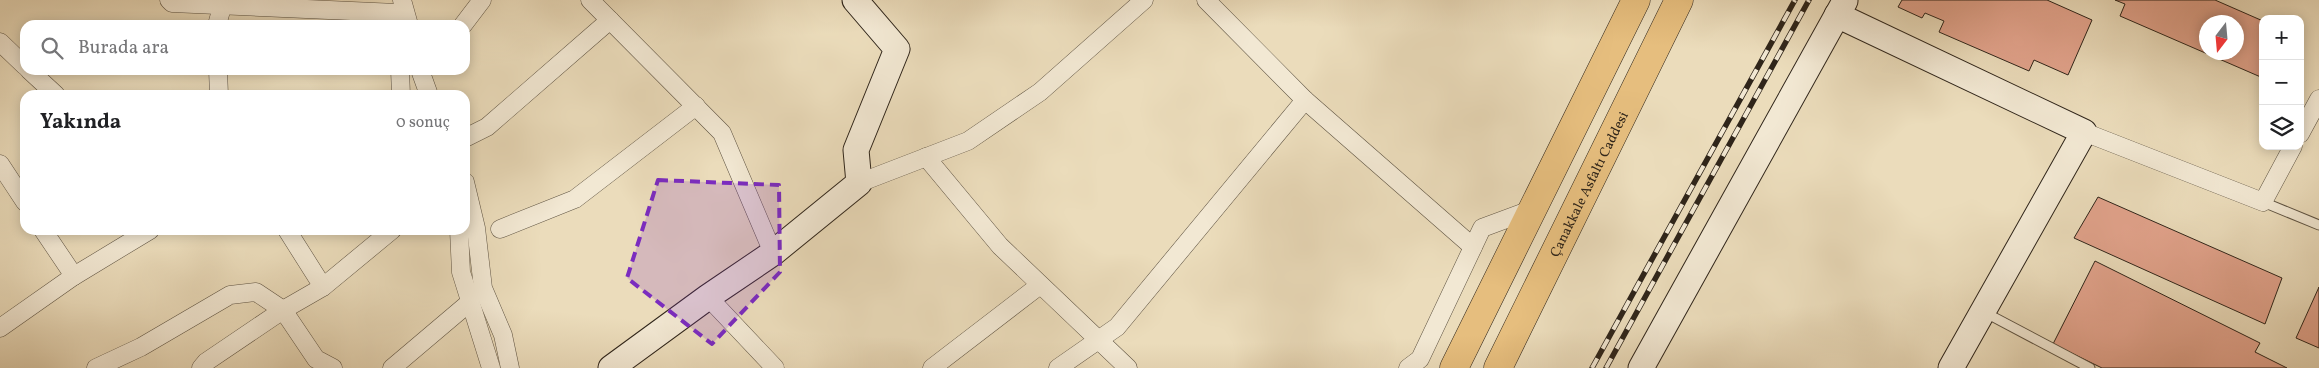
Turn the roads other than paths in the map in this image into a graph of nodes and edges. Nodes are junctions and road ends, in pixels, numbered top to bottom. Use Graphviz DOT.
graph roads {
  1 [pos="169,0"];
  2 [pos="482,0"];
  3 [pos="590,0"];
  4 [pos="855,0"];
  5 [pos="1144,0"];
  6 [pos="1206,0"];
  7 [pos="1636,0"];
  8 [pos="1679,0"];
  9 [pos="223,3"];
  10 [pos="1841,8"];
  11 [pos="401,13"];
  12 [pos="218,20"];
  13 [pos="468,20"];
  14 [pos="610,20"];
  15 [pos="0,42"];
  16 [pos="20,61"];
  17 [pos="34,75"];
  18 [pos="218,75"];
  19 [pos="400,75"];
  20 [pos="51,90"];
  21 [pos="220,90"];
  22 [pos="401,90"];
  23 [pos="2319,99"];
  24 [pos="1305,100"];
  25 [pos="696,106"];
  26 [pos="2304,127"];
  27 [pos="2084,132"];
  28 [pos="470,136"];
  29 [pos="2292,150"];
  30 [pos="926,157"];
  31 [pos="0,164"];
  32 [pos="859,183"];
  33 [pos="20,194"];
  34 [pos="2263,202"];
  35 [pos="470,203"];
  36 [pos="1532,209"];
  37 [pos="2319,225"];
  38 [pos="500,229"];
  39 [pos="46,235"];
  40 [pos="142,235"];
  41 [pos="289,235"];
  42 [pos="386,235"];
  43 [pos="459,235"];
  44 [pos="1473,247"];
  45 [pos="773,253"];
  46 [pos="74,276"];
  47 [pos="1040,285"];
  48 [pos="323,287"];
  49 [pos="708,298"];
  50 [pos="470,302"];
  51 [pos="283,310"];
  52 [pos="1983,312"];
  53 [pos="0,328"];
  54 [pos="1098,339"];
  55 [pos="96,368"];
  56 [pos="201,368"];
  57 [pos="333,368"];
  58 [pos="392,368"];
  59 [pos="491,368"];
  60 [pos="510,368"];
  61 [pos="611,368"];
  62 [pos="775,368"];
  63 [pos="932,368"];
  64 [pos="1058,368"];
  65 [pos="1128,368"];
  66 [pos="1408,368"];
  67 [pos="1454,368"];
  68 [pos="1498,368"];
  69 [pos="1641,368"];
  70 [pos="1951,368"];
  71 [pos="2090,368"];
  1 -- 9 [label="street"];
  2 -- 13 [label="street"];
  3 -- 14 [label="street"];
  4 -- 32 [label="street"];
  5 -- 30 [label="street"];
  6 -- 24 [label="street"];
  7 -- 36 [label="highway"];
  8 -- 68 [label="highway, Çanakkale Asfaltı Caddesi"];
  9 -- 11 [label="street"];
  9 -- 12 [label="street"];
  10 -- 27 [label="street"];
  10 -- 69 [label="street"];
  14 -- 25 [label="street"];
  14 -- 28 [label="street"];
  15 -- 16 [label="street"];
  17 -- 20 [label="street"];
  18 -- 21 [label="street"];
  19 -- 22 [label="street"];
  23 -- 26 [label="street"];
  24 -- 44 [label="street"];
  24 -- 54 [label="street"];
  25 -- 38 [label="street"];
  25 -- 45 [label="street"];
  27 -- 34 [label="street"];
  27 -- 52 [label="street"];
  29 -- 34 [label="street"];
  30 -- 32 [label="street"];
  30 -- 47 [label="street"];
  31 -- 33 [label="street"];
  32 -- 45 [label="street"];
  34 -- 37 [label="lane"];
  35 -- 60 [label="street"];
  36 -- 44 [label="street"];
  36 -- 67 [label="highway"];
  39 -- 46 [label="street"];
  40 -- 46 [label="street"];
  41 -- 48 [label="street"];
  42 -- 48 [label="street"];
  43 -- 50 [label="street"];
  44 -- 66 [label="street"];
  45 -- 49 [label="street"];
  46 -- 53 [label="street"];
  47 -- 54 [label="street"];
  47 -- 63 [label="street"];
  48 -- 51 [label="street"];
  49 -- 61 [label="street"];
  49 -- 62 [label="street"];
  50 -- 58 [label="street"];
  50 -- 59 [label="street"];
  51 -- 55 [label="street"];
  51 -- 56 [label="street"];
  51 -- 57 [label="street"];
  52 -- 70 [label="street"];
  52 -- 71 [label="lane"];
  54 -- 64 [label="street"];
  54 -- 65 [label="street"];
}
